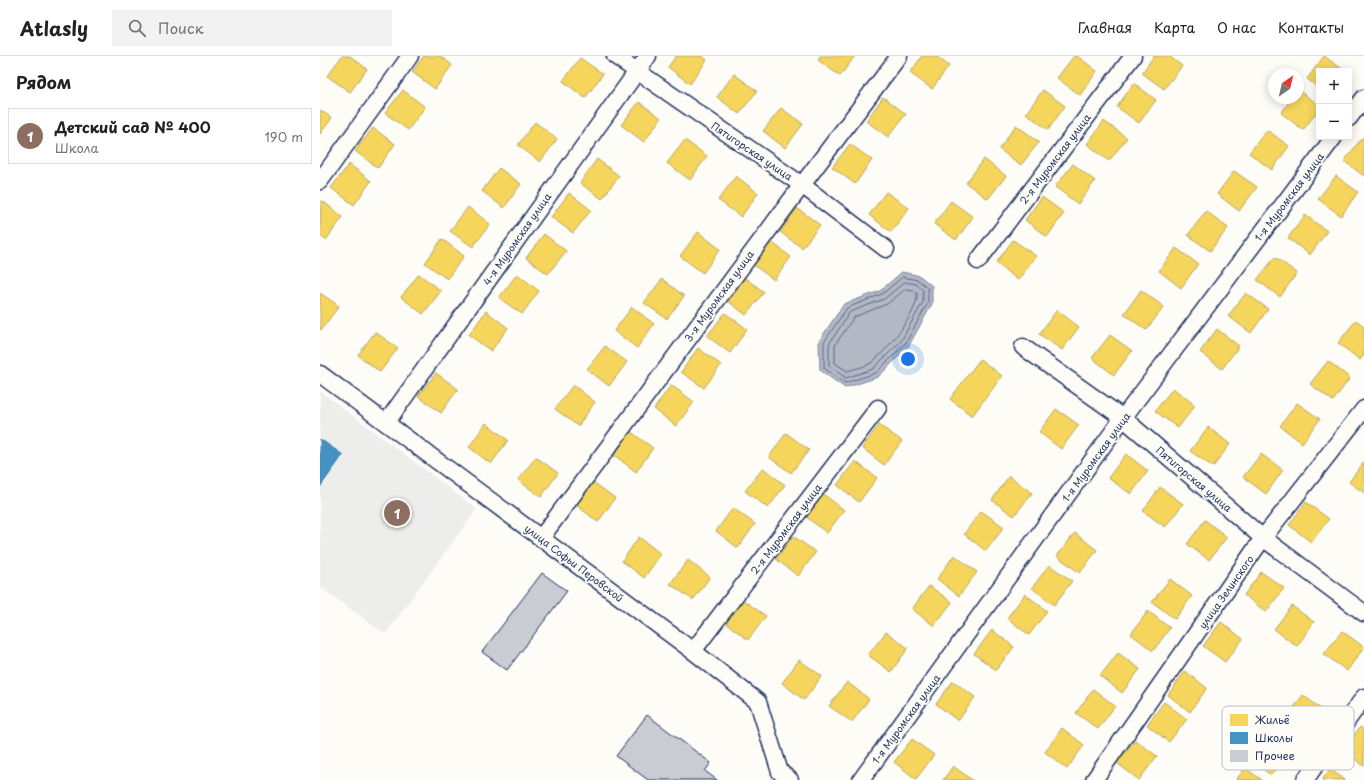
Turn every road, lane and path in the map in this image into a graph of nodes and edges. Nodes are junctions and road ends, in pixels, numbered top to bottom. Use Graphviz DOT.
graph roads {
  1 [pos="410,56"];
  2 [pos="615,56"];
  3 [pos="648,56"];
  4 [pos="899,56"];
  5 [pos="1133,56"];
  6 [pos="636,71"];
  7 [pos="1364,98"];
  8 [pos="1352,114"];
  9 [pos="1332,140"];
  10 [pos="320,181"];
  11 [pos="802,185"];
  12 [pos="886,249"];
  13 [pos="978,261"];
  14 [pos="1023,347"];
  15 [pos="320,374"];
  16 [pos="878,408"];
  17 [pos="1364,409"];
  18 [pos="1123,418"];
  19 [pos="386,423"];
  20 [pos="541,538"];
  21 [pos="1263,538"];
  22 [pos="1364,613"];
  23 [pos="693,651"];
  24 [pos="1364,697"];
  25 [pos="1354,711"];
  26 [pos="1312,770"];
  27 [pos="869,777"];
  28 [pos="790,780"];
  29 [pos="1094,780"];
  30 [pos="1305,780"];
  1 -- 10 [label="street"];
  2 -- 6 [label="street, Пятигорская улица"];
  3 -- 6 [label="street, 4-я Муромская улица"];
  4 -- 11 [label="street, 3-я Муромская улица"];
  5 -- 13 [label="street, 2-я Муромская улица"];
  6 -- 11 [label="street, Пятигорская улица"];
  6 -- 19 [label="street, 4-я Муромская улица"];
  7 -- 8 [label="street"];
  9 -- 18 [label="street, 1-я Муромская улица"];
  11 -- 12 [label="street, Пятигорская улица"];
  11 -- 20 [label="street, 3-я Муромская улица"];
  14 -- 18 [label="street, Пятигорская улица"];
  15 -- 19 [label="street, улица Софьи Перовской"];
  16 -- 23 [label="street, 2-я Муромская улица"];
  17 -- 21 [label="street, улица Зелинского"];
  18 -- 21 [label="street, Пятигорская улица"];
  18 -- 27 [label="street, 1-я Муромская улица"];
  19 -- 20 [label="street, улица Софьи Перовской"];
  20 -- 23 [label="street, улица Софьи Перовской"];
  21 -- 22 [label="street, Пятигорская улица"];
  21 -- 29 [label="street, улица Зелинского"];
  23 -- 28 [label="street, улица Софьи Перовской"];
  24 -- 25 [label="street"];
  26 -- 30 [label="street"];
}
